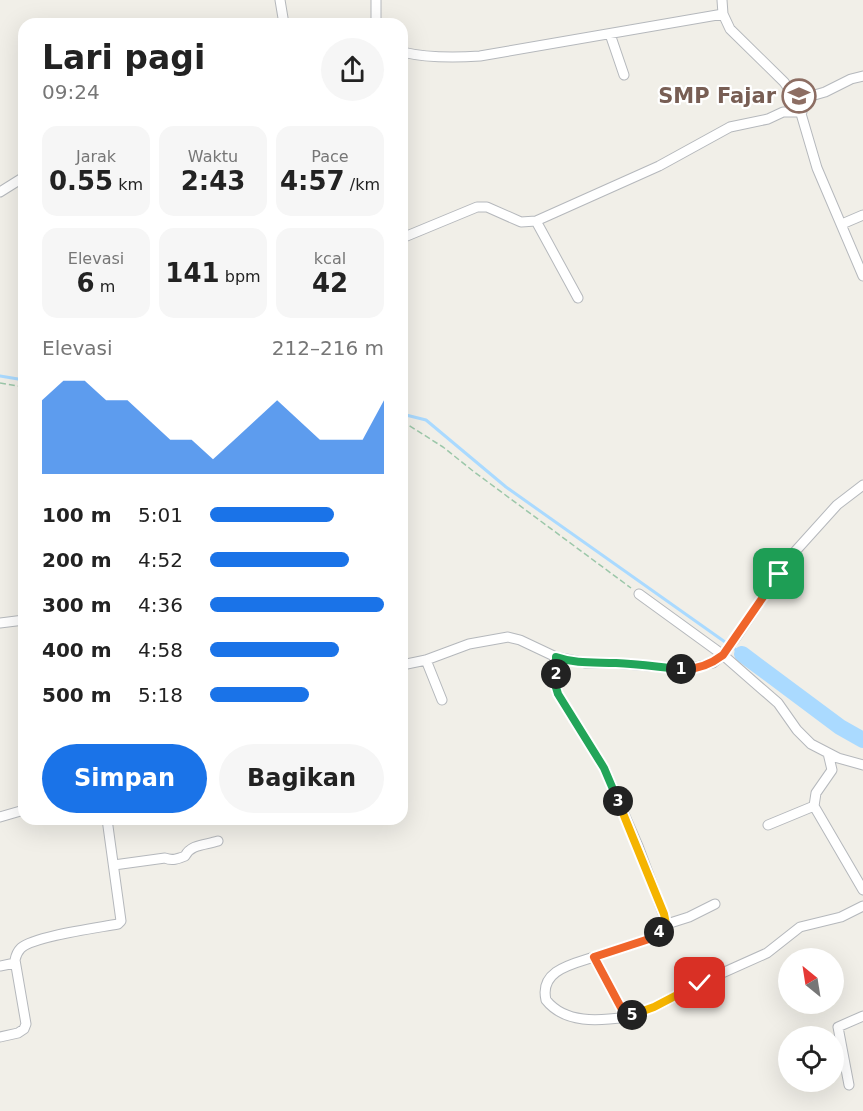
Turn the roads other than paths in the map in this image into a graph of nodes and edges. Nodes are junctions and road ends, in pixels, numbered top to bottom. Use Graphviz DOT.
graph roads {
  1 [pos="280,0"];
  2 [pos="376,0"];
  3 [pos="722,0"];
  4 [pos="723,14"];
  5 [pos="283,18"];
  6 [pos="376,18"];
  7 [pos="610,34"];
  8 [pos="408,54"];
  9 [pos="624,75"];
  10 [pos="863,76"];
  11 [pos="797,100"];
  12 [pos="802,112"];
  13 [pos="18,181"];
  14 [pos="0,192"];
  15 [pos="863,214"];
  16 [pos="536,221"];
  17 [pos="842,224"];
  18 [pos="408,236"];
  19 [pos="863,276"];
  20 [pos="578,298"];
  21 [pos="863,484"];
  22 [pos="639,594"];
  23 [pos="18,621"];
  24 [pos="0,623"];
  25 [pos="723,655"];
  26 [pos="556,657"];
  27 [pos="426,660"];
  28 [pos="408,664"];
  29 [pos="442,700"];
  30 [pos="828,753"];
  31 [pos="863,765"];
  32 [pos="814,806"];
  33 [pos="18,812"];
  34 [pos="0,818"];
  35 [pos="108,825"];
  36 [pos="768,825"];
  37 [pos="219,841"];
  38 [pos="114,865"];
  39 [pos="863,890"];
  40 [pos="715,904"];
  41 [pos="863,906"];
  42 [pos="666,924"];
  43 [pos="594,957"];
  44 [pos="15,963"];
  45 [pos="0,966"];
  46 [pos="863,1016"];
  47 [pos="626,1017"];
  48 [pos="0,1037"];
  49 [pos="849,1085"];
  1 -- 5 [label="street"];
  2 -- 6 [label="street"];
  3 -- 4 [label="street"];
  4 -- 7 [label="street"];
  4 -- 11 [label="street"];
  7 -- 8 [label="street"];
  7 -- 9 [label="street"];
  10 -- 11 [label="street"];
  11 -- 12 [label="street"];
  12 -- 16 [label="street"];
  12 -- 17 [label="street"];
  13 -- 14 [label="street"];
  15 -- 17 [label="street"];
  16 -- 18 [label="street"];
  16 -- 20 [label="street"];
  17 -- 19 [label="street"];
  21 -- 25 [label="street"];
  22 -- 25 [label="street"];
  23 -- 24 [label="street"];
  25 -- 26 [label="street"];
  25 -- 30 [label="street"];
  26 -- 27 [label="street"];
  26 -- 42 [label="street"];
  27 -- 28 [label="street"];
  27 -- 29 [label="street"];
  30 -- 31 [label="street"];
  30 -- 32 [label="street"];
  32 -- 36 [label="street"];
  32 -- 39 [label="street"];
  33 -- 34 [label="street"];
  35 -- 38 [label="street"];
  37 -- 38 [label="street"];
  38 -- 44 [label="street"];
  40 -- 42 [label="street"];
  41 -- 47 [label="street"];
  42 -- 43 [label="street"];
  43 -- 47 [label="street"];
  43 -- 47 [label="street"];
  44 -- 45 [label="street"];
  44 -- 48 [label="street"];
  46 -- 49 [label="street"];
}
